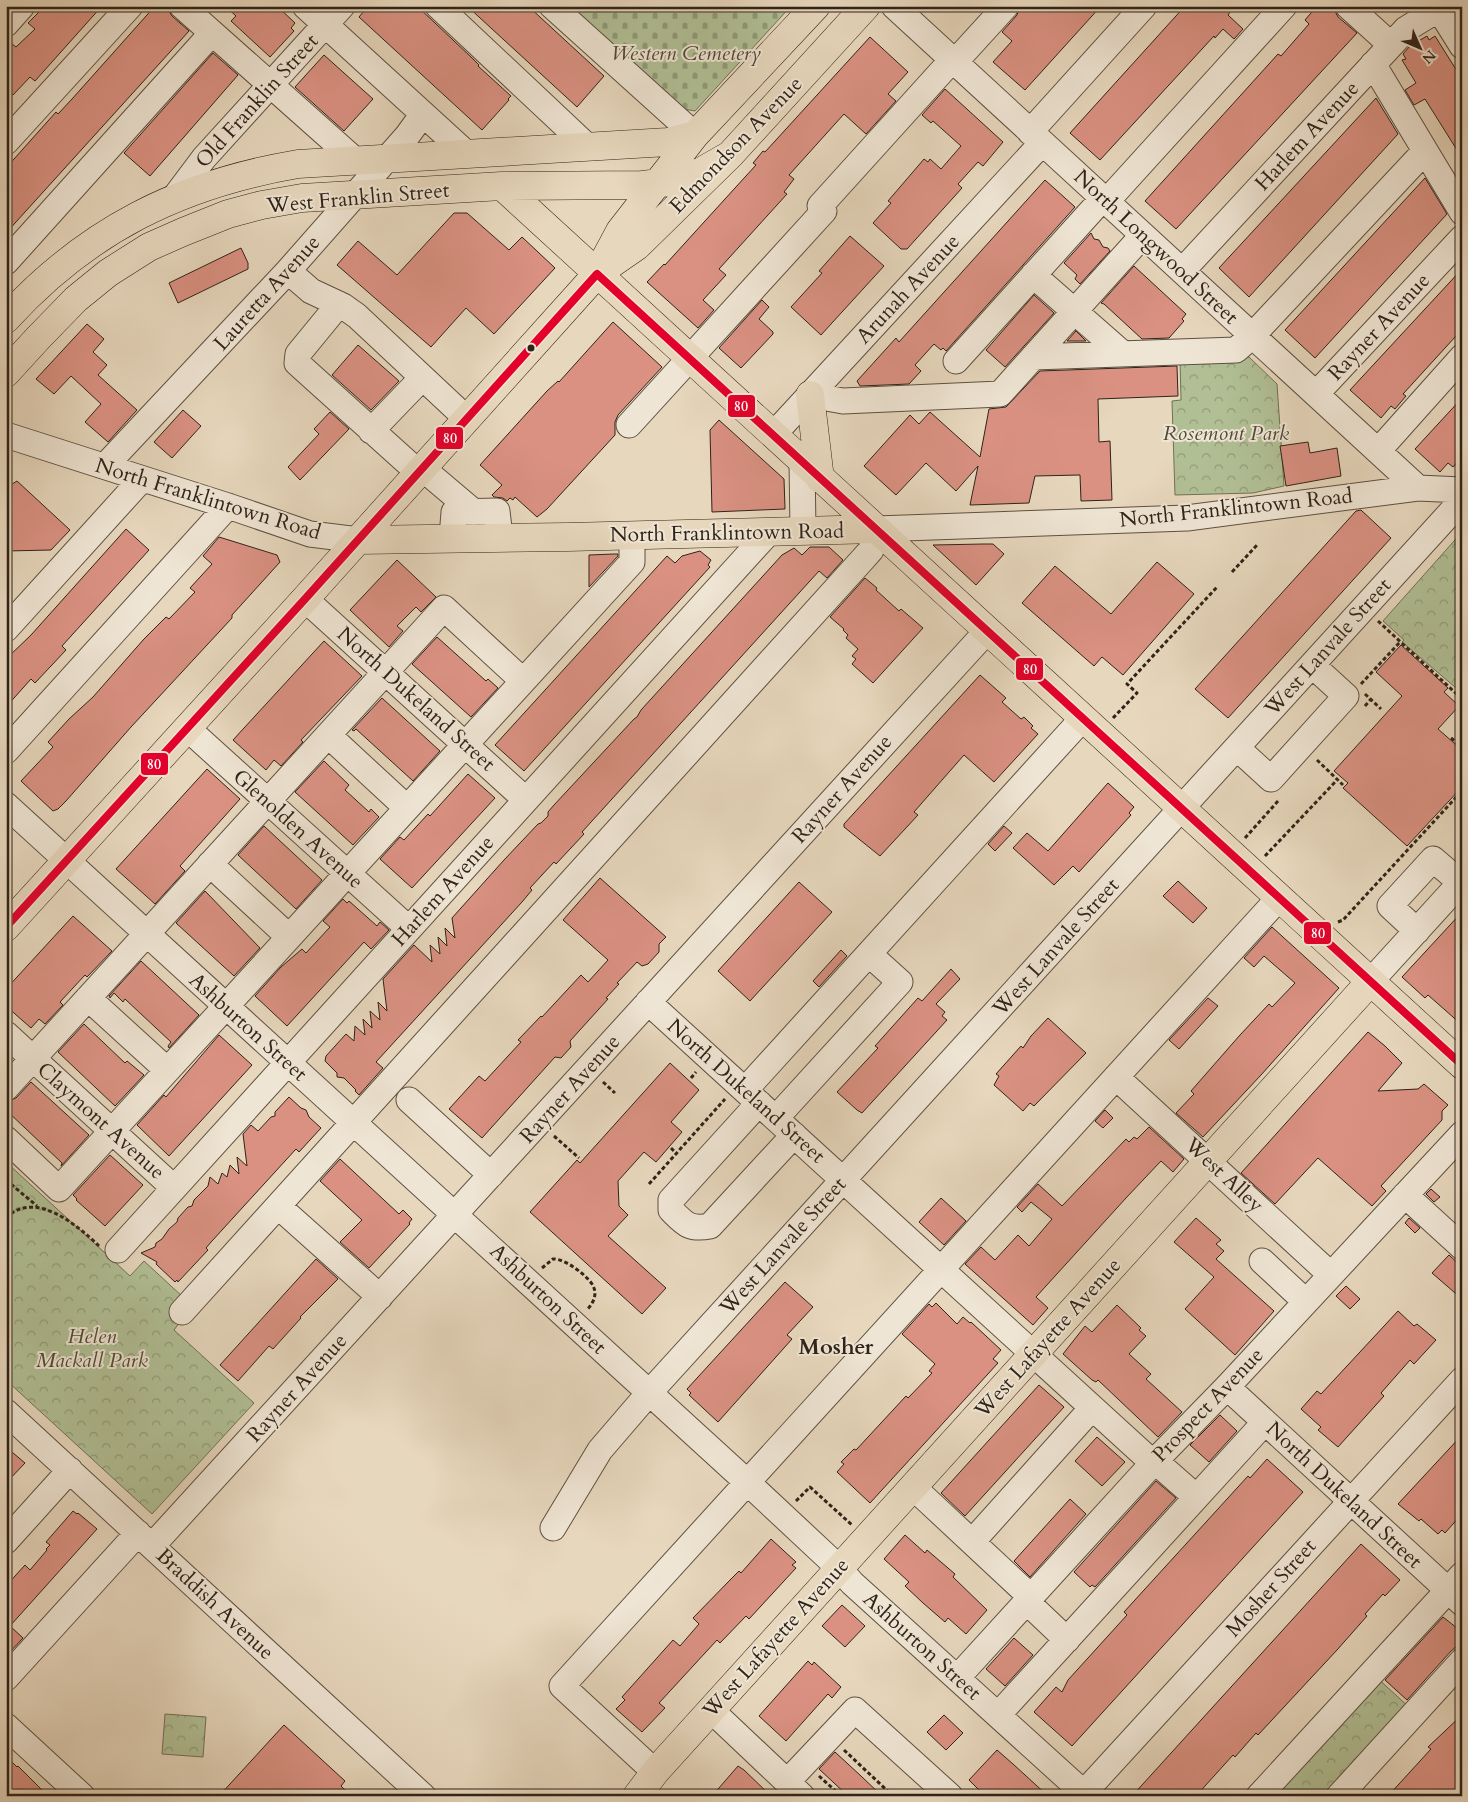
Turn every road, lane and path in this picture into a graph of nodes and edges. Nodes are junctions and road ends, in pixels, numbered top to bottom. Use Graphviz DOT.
graph roads {
  1 [pos="22,6"];
  2 [pos="130,6"];
  3 [pos="182,6"];
  4 [pos="305,6"];
  5 [pos="342,6"];
  6 [pos="438,6"];
  7 [pos="552,6"];
  8 [pos="816,6"];
  9 [pos="866,6"];
  10 [pos="894,6"];
  11 [pos="1006,6"];
  12 [pos="1144,6"];
  13 [pos="1284,6"];
  14 [pos="1348,6"];
  15 [pos="1438,8"];
  16 [pos="6,24"];
  17 [pos="325,25"];
  18 [pos="212,32"];
  19 [pos="1391,45"];
  20 [pos="1462,46"];
  21 [pos="954,61"];
  22 [pos="1373,64"];
  23 [pos="271,85"];
  24 [pos="423,114"];
  25 [pos="695,135"];
  26 [pos="1036,137"];
  27 [pos="6,142"];
  28 [pos="588,146"];
  29 [pos="1425,151"];
  30 [pos="467,154"];
  31 [pos="730,155"];
  32 [pos="385,159"];
  33 [pos="355,160"];
  34 [pos="658,182"];
  35 [pos="502,186"];
  36 [pos="354,195"];
  37 [pos="174,198"];
  38 [pos="1104,200"];
  39 [pos="1462,212"];
  40 [pos="1143,235"];
  41 [pos="1462,238"];
  42 [pos="6,262"];
  43 [pos="288,271"];
  44 [pos="1182,271"];
  45 [pos="597,274"];
  46 [pos="1033,275"];
  47 [pos="339,304"];
  48 [pos="1074,311"];
  49 [pos="6,319"];
  50 [pos="1252,336"];
  51 [pos="1123,354"];
  52 [pos="1033,357"];
  53 [pos="1462,357"];
  54 [pos="690,358"];
  55 [pos="956,361"];
  56 [pos="6,373"];
  57 [pos="422,378"];
  58 [pos="1316,394"];
  59 [pos="810,395"];
  60 [pos="467,419"];
  61 [pos="629,425"];
  62 [pos="372,431"];
  63 [pos="6,434"];
  64 [pos="773,435"];
  65 [pos="1378,451"];
  66 [pos="105,466"];
  67 [pos="811,470"];
  68 [pos="421,471"];
  69 [pos="142,479"];
  70 [pos="1418,488"];
  71 [pos="1462,490"];
  72 [pos="1462,500"];
  73 [pos="228,506"];
  74 [pos="474,512"];
  75 [pos="876,529"];
  76 [pos="803,531"];
  77 [pos="769,532"];
  78 [pos="632,535"];
  79 [pos="500,537"];
  80 [pos="452,538"];
  81 [pos="358,540"];
  82 [pos="1257,545"];
  83 [pos="1232,572"];
  84 [pos="1217,587"];
  85 [pos="305,599"];
  86 [pos="1374,618"];
  87 [pos="6,629"];
  88 [pos="987,631"];
  89 [pos="1400,642"];
  90 [pos="1312,665"];
  91 [pos="385,672"];
  92 [pos="523,681"];
  93 [pos="1358,688"];
  94 [pos="1462,699"];
  95 [pos="1083,718"];
  96 [pos="1112,719"];
  97 [pos="187,728"];
  98 [pos="328,735"];
  99 [pos="1451,738"];
  100 [pos="465,744"];
  101 [pos="1237,748"];
  102 [pos="1462,748"];
  103 [pos="6,750"];
  104 [pos="1316,759"];
  105 [pos="1338,780"];
  106 [pos="1343,785"];
  107 [pos="1462,791"];
  108 [pos="526,800"];
  109 [pos="1279,800"];
  110 [pos="268,801"];
  111 [pos="6,805"];
  112 [pos="407,808"];
  113 [pos="1181,808"];
  114 [pos="1245,838"];
  115 [pos="1265,857"];
  116 [pos="67,861"];
  117 [pos="210,864"];
  118 [pos="347,874"];
  119 [pos="1461,882"];
  120 [pos="1279,898"];
  121 [pos="1335,922"];
  122 [pos="6,927"];
  123 [pos="409,929"];
  124 [pos="1417,931"];
  125 [pos="147,934"];
  126 [pos="290,937"];
  127 [pos="869,954"];
  128 [pos="1370,982"];
  129 [pos="88,998"];
  130 [pos="648,1002"];
  131 [pos="226,1006"];
  132 [pos="6,1034"];
  133 [pos="33,1059"];
  134 [pos="287,1063"];
  135 [pos="1462,1065"];
  136 [pos="167,1070"];
  137 [pos="1116,1077"];
  138 [pos="603,1082"];
  139 [pos="6,1088"];
  140 [pos="615,1093"];
  141 [pos="409,1100"];
  142 [pos="752,1102"];
  143 [pos="353,1123"];
  144 [pos="112,1131"];
  145 [pos="1462,1134"];
  146 [pos="794,1135"];
  147 [pos="554,1136"];
  148 [pos="6,1139"];
  149 [pos="670,1148"];
  150 [pos="676,1154"];
  151 [pos="579,1158"];
  152 [pos="1208,1161"];
  153 [pos="491,1175"];
  154 [pos="6,1180"];
  155 [pos="843,1180"];
  156 [pos="649,1184"];
  157 [pos="174,1188"];
  158 [pos="1405,1196"];
  159 [pos="278,1206"];
  160 [pos="39,1208"];
  161 [pos="455,1214"];
  162 [pos="6,1218"];
  163 [pos="1462,1247"];
  164 [pos="108,1248"];
  165 [pos="1262,1261"];
  166 [pos="541,1269"];
  167 [pos="940,1270"];
  168 [pos="1331,1275"];
  169 [pos="380,1297"];
  170 [pos="1305,1301"];
  171 [pos="586,1311"];
  172 [pos="182,1312"];
  173 [pos="1033,1355"];
  174 [pos="1462,1380"];
  175 [pos="1227,1386"];
  176 [pos="649,1393"];
  177 [pos="1092,1408"];
  178 [pos="6,1412"];
  179 [pos="1265,1422"];
  180 [pos="1154,1462"];
  181 [pos="70,1470"];
  182 [pos="747,1482"];
  183 [pos="912,1487"];
  184 [pos="1196,1497"];
  185 [pos="1350,1501"];
  186 [pos="794,1503"];
  187 [pos="553,1528"];
  188 [pos="853,1529"];
  189 [pos="145,1540"];
  190 [pos="6,1541"];
  191 [pos="972,1542"];
  192 [pos="839,1568"];
  193 [pos="1457,1589"];
  194 [pos="1030,1600"];
  195 [pos="1067,1640"];
  196 [pos="1462,1660"];
  197 [pos="6,1678"];
  198 [pos="957,1678"];
  199 [pos="711,1710"];
  200 [pos="998,1715"];
  201 [pos="6,1726"];
  202 [pos="842,1748"];
  203 [pos="655,1772"];
  204 [pos="818,1775"];
  205 [pos="795,1789"];
  206 [pos="1084,1795"];
  207 [pos="82,1796"];
  208 [pos="423,1796"];
  209 [pos="637,1796"];
  210 [pos="841,1796"];
  211 [pos="893,1796"];
  212 [pos="950,1796"];
  213 [pos="1259,1796"];
  214 [pos="1339,1796"];
  1 -- 16 [label="street"];
  2 -- 27 [label="street"];
  3 -- 18 [label="street"];
  4 -- 17 [label="street"];
  5 -- 17 [label="street, Old Franklin Street"];
  6 -- 28 [label="street"];
  7 -- 25 [label="street"];
  8 -- 25 [label="main road, Edmondson Avenue"];
  9 -- 31 [label="main road, Edmondson Avenue"];
  10 -- 21 [label="street, North Longwood Street"];
  11 -- 21 [label="street"];
  12 -- 26 [label="street, Arunah Avenue"];
  13 -- 38 [label="street"];
  14 -- 19 [label="street"];
  15 -- 19 [label="street, Harlem Avenue"];
  15 -- 20 [label="street"];
  17 -- 23 [label="street, Old Franklin Street"];
  17 -- 24 [label="street"];
  18 -- 23 [label="street"];
  18 -- 42 [label="street"];
  19 -- 22 [label="street, Harlem Avenue"];
  21 -- 26 [label="street, North Longwood Street"];
  21 -- 54 [label="street"];
  22 -- 29 [label="street"];
  22 -- 44 [label="street, Harlem Avenue"];
  23 -- 33 [label="street"];
  23 -- 37 [label="street, Old Franklin Street"];
  24 -- 30 [label="street"];
  24 -- 32 [label="street, Lauretta Avenue"];
  25 -- 28 [label="main road, West Franklin Street"];
  25 -- 34 [label="main road, Edmondson Avenue"];
  26 -- 38 [label="street, North Longwood Street"];
  26 -- 59 [label="street, Arunah Avenue"];
  28 -- 30 [label="main road, West Franklin Street"];
  29 -- 39 [label="street"];
  29 -- 50 [label="street"];
  30 -- 32 [label="main road, West Franklin Street"];
  31 -- 34 [label="main road, West Franklin Street"];
  31 -- 45 [label="main road, Edmondson Avenue"];
  32 -- 33 [label="main road, West Franklin Street"];
  32 -- 36 [label="street, Lauretta Avenue"];
  33 -- 37 [label="main road, West Franklin Street"];
  34 -- 35 [label="main road, West Franklin Street"];
  34 -- 45 [label="main road, Edmondson Avenue"];
  35 -- 36 [label="main road, West Franklin Street"];
  35 -- 45 [label="main road"];
  36 -- 43 [label="street, Lauretta Avenue"];
  36 -- 56 [label="main road, West Franklin Street"];
  37 -- 49 [label="main road, West Franklin Street"];
  38 -- 40 [label="street, North Longwood Street"];
  38 -- 46 [label="street"];
  40 -- 44 [label="street, North Longwood Street"];
  40 -- 48 [label="street"];
  41 -- 58 [label="street, Rayner Avenue"];
  43 -- 47 [label="street"];
  43 -- 66 [label="street, Lauretta Avenue"];
  44 -- 50 [label="street, North Longwood Street"];
  45 -- 54 [label="main road"];
  45 -- 60 [label="main road, Edmondson Avenue"];
  46 -- 48 [label="street"];
  46 -- 55 [label="street"];
  47 -- 57 [label="street"];
  47 -- 62 [label="street"];
  48 -- 51 [label="street"];
  48 -- 52 [label="street"];
  50 -- 51 [label="street"];
  50 -- 58 [label="street, North Longwood Street"];
  51 -- 52 [label="street"];
  52 -- 59 [label="street"];
  53 -- 65 [label="street"];
  54 -- 61 [label="street"];
  54 -- 64 [label="main road"];
  57 -- 60 [label="street"];
  57 -- 62 [label="street"];
  58 -- 65 [label="street, North Longwood Street"];
  59 -- 64 [label="street, Arunah Avenue"];
  59 -- 67 [label="main road"];
  60 -- 68 [label="main road, Edmondson Avenue"];
  62 -- 68 [label="street"];
  63 -- 66 [label="street, North Franklintown Road"];
  64 -- 67 [label="main road"];
  65 -- 70 [label="street, North Longwood Street"];
  66 -- 69 [label="street, North Franklintown Road"];
  67 -- 75 [label="main road"];
  67 -- 76 [label="street"];
  68 -- 74 [label="street"];
  68 -- 81 [label="main road, Edmondson Avenue"];
  69 -- 73 [label="street, North Franklintown Road"];
  69 -- 87 [label="street"];
  70 -- 71 [label="street, North Franklintown Road"];
  70 -- 75 [label="street, North Franklintown Road"];
  72 -- 90 [label="street, West Lanvale Street"];
  73 -- 81 [label="street, North Franklintown Road"];
  73 -- 103 [label="street"];
  74 -- 79 [label="street"];
  74 -- 80 [label="street"];
  75 -- 76 [label="main road, North Franklintown Road"];
  75 -- 88 [label="main road"];
  75 -- 143 [label="street"];
  76 -- 77 [label="main road, North Franklintown Road"];
  77 -- 78 [label="main road, North Franklintown Road"];
  77 -- 108 [label="street, Harlem Avenue"];
  78 -- 79 [label="main road, North Franklintown Road"];
  78 -- 92 [label="street"];
  79 -- 80 [label="main road, North Franklintown Road"];
  80 -- 81 [label="main road, North Franklintown Road"];
  81 -- 85 [label="main road, Edmondson Avenue"];
  82 -- 83 [label="path"];
  84 -- 96 [label="path"];
  85 -- 91 [label="street, North Dukeland Street"];
  85 -- 97 [label="main road, Edmondson Avenue"];
  86 -- 89 [label="path"];
  88 -- 95 [label="main road"];
  88 -- 130 [label="street, Rayner Avenue"];
  89 -- 93 [label="path"];
  89 -- 94 [label="path"];
  90 -- 101 [label="street, West Lanvale Street"];
  90 -- 101 [label="street"];
  91 -- 92 [label="street"];
  91 -- 98 [label="street"];
  91 -- 100 [label="street, North Dukeland Street"];
  92 -- 100 [label="street"];
  95 -- 113 [label="main road"];
  95 -- 127 [label="street"];
  97 -- 110 [label="street, Glenolden Avenue"];
  97 -- 116 [label="main road, Edmondson Avenue"];
  98 -- 110 [label="street"];
  98 -- 112 [label="street"];
  99 -- 102 [label="path"];
  100 -- 108 [label="street, North Dukeland Street"];
  100 -- 112 [label="street"];
  101 -- 113 [label="street, West Lanvale Street"];
  104 -- 105 [label="path"];
  105 -- 106 [label="path"];
  105 -- 115 [label="path"];
  107 -- 121 [label="path"];
  108 -- 123 [label="street, Harlem Avenue"];
  109 -- 114 [label="path"];
  110 -- 117 [label="street"];
  110 -- 118 [label="street, Glenolden Avenue"];
  111 -- 116 [label="street, Ashburton Street"];
  112 -- 118 [label="street"];
  113 -- 120 [label="main road"];
  113 -- 155 [label="street, West Lanvale Street"];
  116 -- 122 [label="main road, Edmondson Avenue"];
  116 -- 125 [label="street, Ashburton Street"];
  117 -- 125 [label="street"];
  117 -- 126 [label="street"];
  118 -- 123 [label="street, Glenolden Avenue"];
  118 -- 126 [label="street"];
  119 -- 124 [label="street, West Lafayette Avenue"];
  119 -- 124 [label="street"];
  120 -- 128 [label="main road"];
  120 -- 137 [label="street"];
  123 -- 134 [label="street, Harlem Avenue"];
  124 -- 128 [label="street, West Lafayette Avenue"];
  125 -- 129 [label="street"];
  125 -- 131 [label="street, Ashburton Street"];
  126 -- 131 [label="street"];
  127 -- 142 [label="street"];
  127 -- 142 [label="street"];
  128 -- 135 [label="main road"];
  128 -- 152 [label="main road, West Lafayette Avenue"];
  129 -- 133 [label="street"];
  129 -- 136 [label="street"];
  130 -- 142 [label="street, North Dukeland Street"];
  130 -- 153 [label="street, Rayner Avenue"];
  131 -- 134 [label="street, Ashburton Street"];
  131 -- 136 [label="street"];
  132 -- 133 [label="street, Claymont Avenue"];
  133 -- 139 [label="street"];
  133 -- 144 [label="street, Claymont Avenue"];
  134 -- 143 [label="street, Ashburton Street"];
  134 -- 157 [label="street, Harlem Avenue"];
  136 -- 144 [label="street"];
  137 -- 152 [label="street, West Alley"];
  137 -- 167 [label="street"];
  138 -- 140 [label="path"];
  141 -- 153 [label="street"];
  142 -- 146 [label="street, North Dukeland Street"];
  142 -- 146 [label="street"];
  142 -- 150 [label="path"];
  143 -- 159 [label="street"];
  143 -- 161 [label="street, Ashburton Street"];
  144 -- 148 [label="street"];
  144 -- 157 [label="street, Claymont Avenue"];
  145 -- 158 [label="street, Prospect Avenue"];
  146 -- 155 [label="street, North Dukeland Street"];
  147 -- 151 [label="path"];
  149 -- 150 [label="path"];
  150 -- 156 [label="path"];
  152 -- 168 [label="street, West Alley"];
  152 -- 173 [label="main road, West Lafayette Avenue"];
  153 -- 161 [label="street, Rayner Avenue"];
  154 -- 160 [label="path"];
  155 -- 167 [label="street, North Dukeland Street"];
  155 -- 176 [label="street, West Lanvale Street"];
  157 -- 164 [label="street, Harlem Avenue"];
  158 -- 163 [label="street"];
  158 -- 168 [label="street, Prospect Avenue"];
  159 -- 169 [label="street"];
  159 -- 172 [label="street"];
  160 -- 162 [label="path"];
  160 -- 164 [label="path"];
  161 -- 169 [label="street, Rayner Avenue"];
  161 -- 176 [label="street, Ashburton Street"];
  165 -- 170 [label="street"];
  166 -- 171 [label="path"];
  167 -- 173 [label="street, North Dukeland Street"];
  167 -- 182 [label="street"];
  168 -- 170 [label="street, Prospect Avenue"];
  169 -- 189 [label="street, Rayner Avenue"];
  170 -- 175 [label="street, Prospect Avenue"];
  173 -- 177 [label="street, North Dukeland Street"];
  173 -- 183 [label="main road, West Lafayette Avenue"];
  174 -- 185 [label="street, Mosher Street"];
  175 -- 179 [label="street, North Dukeland Street"];
  175 -- 180 [label="street, Prospect Avenue"];
  176 -- 182 [label="street, Ashburton Street"];
  176 -- 187 [label="street, West Lanvale Street"];
  177 -- 180 [label="street, North Dukeland Street"];
  177 -- 191 [label="street"];
  178 -- 181 [label="street, Braddish Avenue"];
  179 -- 184 [label="street"];
  179 -- 185 [label="street, North Dukeland Street"];
  180 -- 184 [label="street, North Dukeland Street"];
  180 -- 194 [label="street, Prospect Avenue"];
  181 -- 189 [label="street, Braddish Avenue"];
  181 -- 190 [label="street"];
  182 -- 192 [label="street, Ashburton Street"];
  182 -- 203 [label="street"];
  183 -- 191 [label="street"];
  183 -- 192 [label="main road, West Lafayette Avenue"];
  184 -- 195 [label="street"];
  185 -- 193 [label="street, North Dukeland Street"];
  185 -- 206 [label="street, Mosher Street"];
  186 -- 188 [label="path"];
  189 -- 197 [label="street, Rayner Avenue"];
  189 -- 208 [label="street, Braddish Avenue"];
  191 -- 194 [label="street"];
  192 -- 198 [label="street, Ashburton Street"];
  192 -- 199 [label="main road, West Lafayette Avenue"];
  193 -- 213 [label="street"];
  194 -- 195 [label="street"];
  194 -- 198 [label="street, Prospect Avenue"];
  195 -- 200 [label="street"];
  196 -- 214 [label="street"];
  198 -- 200 [label="street, Ashburton Street"];
  199 -- 203 [label="main road, West Lafayette Avenue"];
  199 -- 205 [label="street"];
  200 -- 206 [label="street, Ashburton Street"];
  201 -- 207 [label="street"];
  202 -- 211 [label="path"];
  203 -- 209 [label="main road, West Lafayette Avenue"];
  204 -- 210 [label="path"];
  205 -- 212 [label="street"];
}
